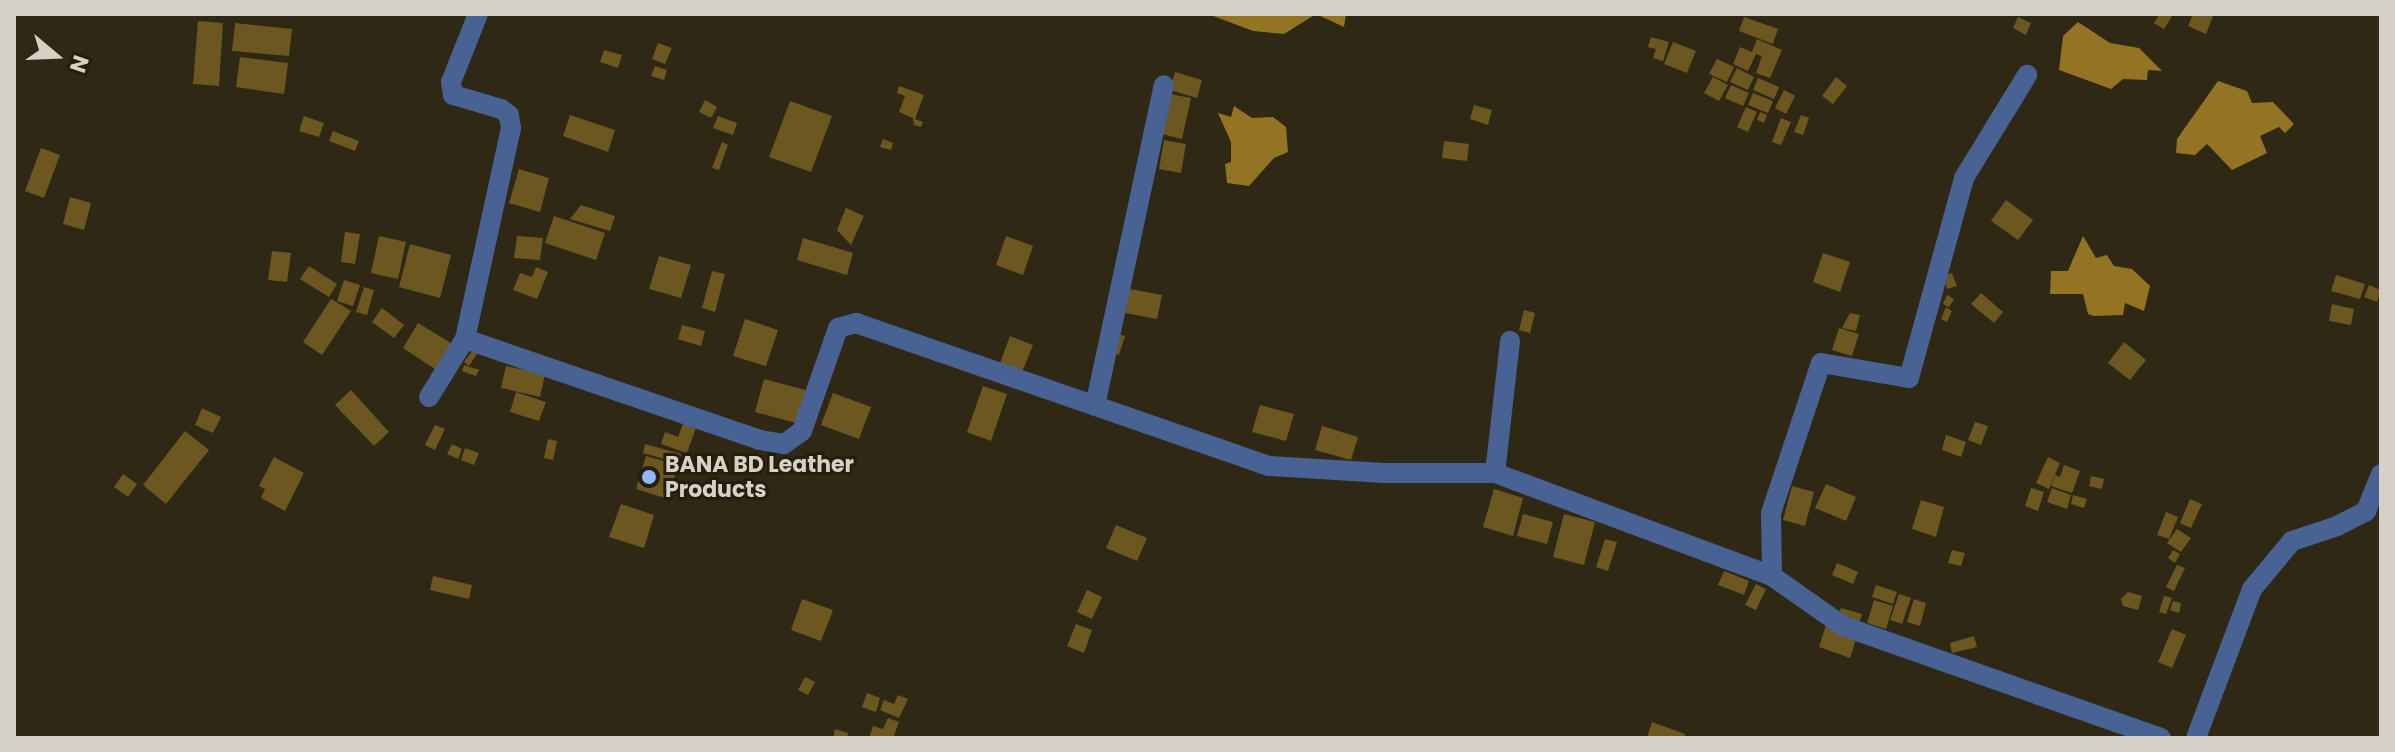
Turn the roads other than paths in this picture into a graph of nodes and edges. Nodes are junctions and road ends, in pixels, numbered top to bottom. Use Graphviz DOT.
graph roads {
  1 [pos="478,14"];
  2 [pos="2027,75"];
  3 [pos="1164,85"];
  4 [pos="465,339"];
  5 [pos="1510,341"];
  6 [pos="429,397"];
  7 [pos="1095,406"];
  8 [pos="1495,473"];
  9 [pos="2381,474"];
  10 [pos="1772,576"];
  11 [pos="2161,738"];
  12 [pos="2196,738"];
  1 -- 4 [label="street"];
  2 -- 10 [label="street"];
  3 -- 7 [label="street"];
  4 -- 6 [label="street"];
  4 -- 7 [label="street"];
  5 -- 8 [label="street"];
  7 -- 8 [label="street"];
  8 -- 10 [label="street"];
  9 -- 12 [label="street"];
  10 -- 11 [label="street"];
}
